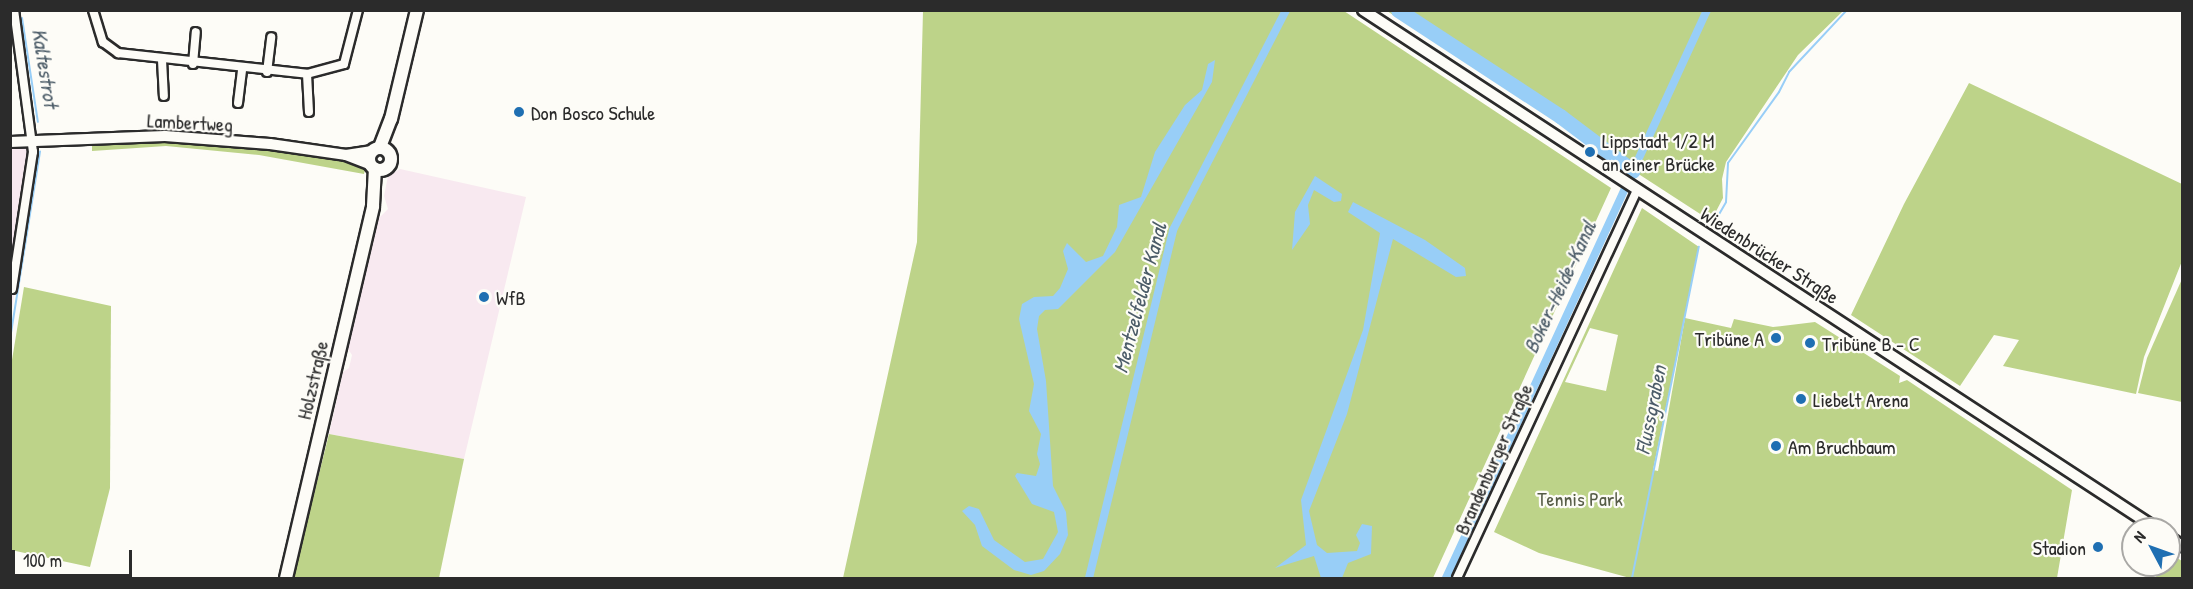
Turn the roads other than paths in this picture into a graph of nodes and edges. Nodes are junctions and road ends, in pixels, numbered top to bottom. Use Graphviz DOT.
graph roads {
  1 [pos="14,10"];
  2 [pos="93,10"];
  3 [pos="358,10"];
  4 [pos="417,10"];
  5 [pos="1363,10"];
  6 [pos="196,32"];
  7 [pos="271,37"];
  8 [pos="162,60"];
  9 [pos="194,64"];
  10 [pos="242,69"];
  11 [pos="267,72"];
  12 [pos="308,74"];
  13 [pos="164,96"];
  14 [pos="238,103"];
  15 [pos="309,112"];
  16 [pos="32,140"];
  17 [pos="10,142"];
  18 [pos="378,158"];
  19 [pos="1630,185"];
  20 [pos="12,289"];
  21 [pos="2139,517"];
  22 [pos="286,579"];
  23 [pos="1457,579"];
  1 -- 16 [label="street"];
  2 -- 8 [label="street"];
  3 -- 12 [label="street"];
  4 -- 18 [label="main road, Holzstraße"];
  5 -- 19 [label="street, Wiedenbrücker Straße"];
  6 -- 9 [label="street"];
  7 -- 11 [label="street"];
  8 -- 9 [label="street"];
  8 -- 13 [label="street"];
  9 -- 10 [label="street"];
  10 -- 11 [label="street"];
  10 -- 14 [label="street"];
  11 -- 12 [label="street"];
  12 -- 15 [label="street"];
  16 -- 17 [label="street, Lambertweg"];
  16 -- 18 [label="street, Lambertweg"];
  16 -- 20 [label="street"];
  18 -- 22 [label="main road, Holzstraße"];
  19 -- 21 [label="street, Wiedenbrücker Straße"];
  19 -- 23 [label="street, Brandenburger Straße"];
}
